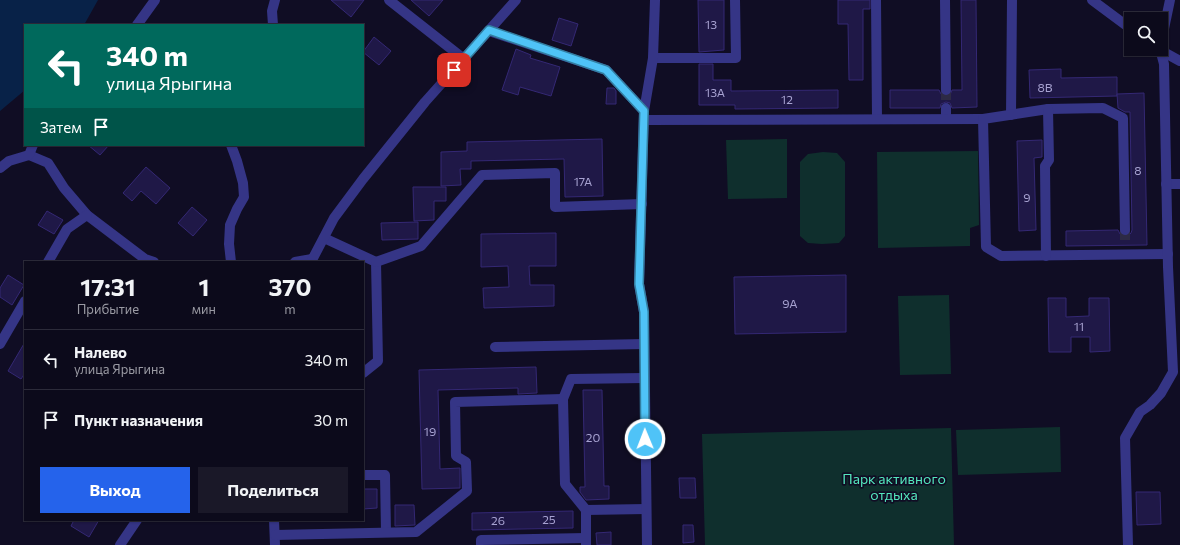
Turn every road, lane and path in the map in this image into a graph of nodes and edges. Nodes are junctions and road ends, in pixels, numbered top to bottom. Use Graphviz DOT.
graph roads {
  1 [pos="155,0"];
  2 [pos="275,0"];
  3 [pos="389,0"];
  4 [pos="516,0"];
  5 [pos="655,0"];
  6 [pos="735,0"];
  7 [pos="876,0"];
  8 [pos="945,0"];
  9 [pos="1012,0"];
  10 [pos="1092,0"];
  11 [pos="1170,0"];
  12 [pos="1168,12"];
  13 [pos="138,24"];
  14 [pos="273,24"];
  15 [pos="1124,24"];
  16 [pos="489,30"];
  17 [pos="1168,53"];
  18 [pos="1162,56"];
  19 [pos="653,58"];
  20 [pos="464,59"];
  21 [pos="1180,61"];
  22 [pos="946,90"];
  23 [pos="946,108"];
  24 [pos="1048,109"];
  25 [pos="644,115"];
  26 [pos="1011,115"];
  27 [pos="877,119"];
  28 [pos="946,119"];
  29 [pos="983,119"];
  30 [pos="33,146"];
  31 [pos="231,146"];
  32 [pos="29,155"];
  33 [pos="0,168"];
  34 [pos="1166,184"];
  35 [pos="1180,184"];
  36 [pos="642,204"];
  37 [pos="87,215"];
  38 [pos="1125,230"];
  39 [pos="324,238"];
  40 [pos="1168,254"];
  41 [pos="1046,256"];
  42 [pos="312,260"];
  43 [pos="49,261"];
  44 [pos="152,261"];
  45 [pos="231,261"];
  46 [pos="376,262"];
  47 [pos="24,303"];
  48 [pos="0,344"];
  49 [pos="644,344"];
  50 [pos="495,347"];
  51 [pos="364,371"];
  52 [pos="1176,371"];
  53 [pos="644,378"];
  54 [pos="563,399"];
  55 [pos="364,475"];
  56 [pos="646,509"];
  57 [pos="586,510"];
  58 [pos="136,521"];
  59 [pos="274,521"];
  60 [pos="386,532"];
  61 [pos="275,540"];
  62 [pos="586,542"];
  63 [pos="120,545"];
  64 [pos="481,545"];
  65 [pos="647,545"];
  66 [pos="1128,545"];
  1 -- 13 [label="street"];
  2 -- 14 [label="street"];
  3 -- 20 [label="street"];
  4 -- 16 [label="street"];
  5 -- 19 [label="street"];
  6 -- 19 [label="street"];
  7 -- 27 [label="street"];
  8 -- 22 [label="street"];
  9 -- 26 [label="street"];
  10 -- 15 [label="street"];
  11 -- 12 [label="street"];
  16 -- 20 [label="street"];
  16 -- 25 [label="street"];
  17 -- 21 [label="street"];
  18 -- 34 [label="street"];
  19 -- 25 [label="street"];
  20 -- 39 [label="street"];
  23 -- 28 [label="street"];
  24 -- 26 [label="street"];
  24 -- 38 [label="street"];
  24 -- 41 [label="street"];
  25 -- 27 [label="street"];
  25 -- 36 [label="street"];
  26 -- 29 [label="street"];
  27 -- 28 [label="street"];
  28 -- 29 [label="street"];
  29 -- 41 [label="street"];
  30 -- 32 [label="street"];
  31 -- 45 [label="street"];
  32 -- 33 [label="street"];
  32 -- 37 [label="street"];
  34 -- 35 [label="street"];
  34 -- 40 [label="street"];
  36 -- 46 [label="street"];
  36 -- 49 [label="street"];
  37 -- 43 [label="street"];
  37 -- 44 [label="street"];
  39 -- 42 [label="street"];
  39 -- 46 [label="street"];
  40 -- 41 [label="street"];
  40 -- 52 [label="street"];
  46 -- 51 [label="street"];
  47 -- 48 [label="street"];
  49 -- 50 [label="street"];
  49 -- 53 [label="street"];
  52 -- 66 [label="street"];
  53 -- 54 [label="street"];
  53 -- 56 [label="street"];
  54 -- 57 [label="street"];
  54 -- 60 [label="street"];
  55 -- 60 [label="street"];
  56 -- 57 [label="street"];
  56 -- 65 [label="street"];
  57 -- 62 [label="street"];
  58 -- 63 [label="street"];
  59 -- 61 [label="street"];
  60 -- 61 [label="street"];
  62 -- 64 [label="street"];
}
